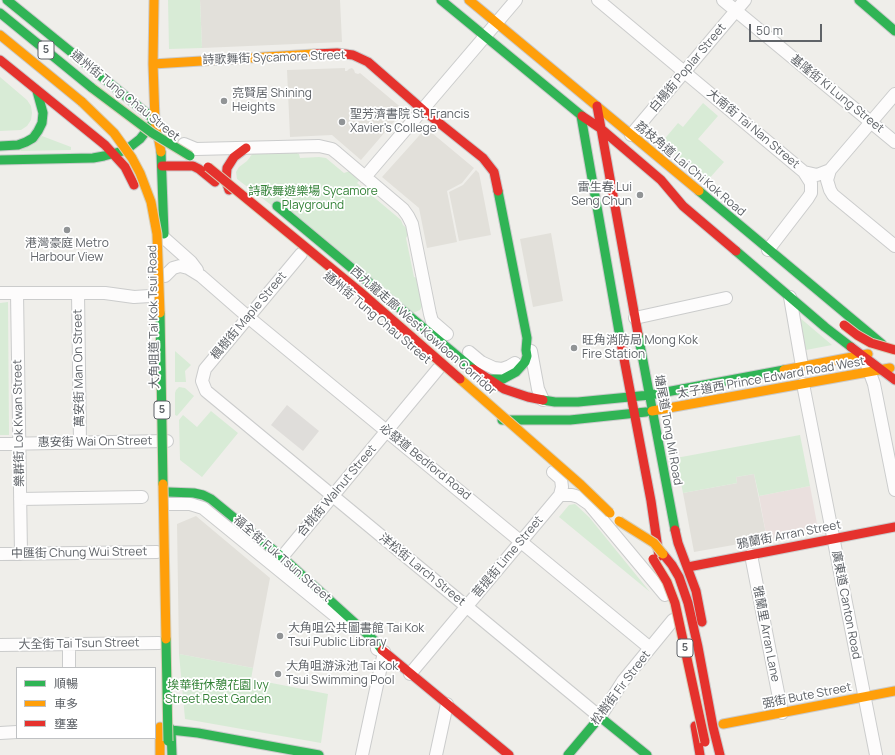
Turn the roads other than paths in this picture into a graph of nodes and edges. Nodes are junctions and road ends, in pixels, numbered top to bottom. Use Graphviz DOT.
graph roads {
  1 [pos="7,0"];
  2 [pos="154,0"];
  3 [pos="441,0"];
  4 [pos="469,0"];
  5 [pos="516,0"];
  6 [pos="598,0"];
  7 [pos="722,0"];
  8 [pos="745,0"];
  9 [pos="859,0"];
  10 [pos="736,11"];
  11 [pos="0,13"];
  12 [pos="497,23"];
  13 [pos="895,31"];
  14 [pos="0,35"];
  15 [pos="486,37"];
  16 [pos="0,60"];
  17 [pos="153,64"];
  18 [pos="684,72"];
  19 [pos="37,91"];
  20 [pos="895,94"];
  21 [pos="597,106"];
  22 [pos="423,110"];
  23 [pos="581,116"];
  24 [pos="155,120"];
  25 [pos="871,122"];
  26 [pos="600,128"];
  27 [pos="631,136"];
  28 [pos="895,142"];
  29 [pos="0,146"];
  30 [pos="246,148"];
  31 [pos="114,154"];
  32 [pos="0,160"];
  33 [pos="162,166"];
  34 [pos="208,167"];
  35 [pos="830,170"];
  36 [pos="804,172"];
  37 [pos="365,177"];
  38 [pos="660,180"];
  39 [pos="245,185"];
  40 [pos="685,194"];
  41 [pos="138,195"];
  42 [pos="231,195"];
  43 [pos="272,202"];
  44 [pos="164,238"];
  45 [pos="895,246"];
  46 [pos="301,254"];
  47 [pos="765,255"];
  48 [pos="201,276"];
  49 [pos="165,281"];
  50 [pos="0,293"];
  51 [pos="17,293"];
  52 [pos="78,293"];
  53 [pos="150,296"];
  54 [pos="790,297"];
  55 [pos="726,298"];
  56 [pos="842,310"];
  57 [pos="248,317"];
  58 [pos="635,318"];
  59 [pos="838,320"];
  60 [pos="526,344"];
  61 [pos="893,351"];
  62 [pos="864,355"];
  63 [pos="802,366"];
  64 [pos="895,367"];
  65 [pos="438,369"];
  66 [pos="882,370"];
  67 [pos="870,372"];
  68 [pos="484,377"];
  69 [pos="895,380"];
  70 [pos="202,381"];
  71 [pos="803,384"];
  72 [pos="650,395"];
  73 [pos="632,397"];
  74 [pos="544,400"];
  75 [pos="652,411"];
  76 [pos="635,414"];
  77 [pos="532,421"];
  78 [pos="387,431"];
  79 [pos="167,442"];
  80 [pos="20,443"];
  81 [pos="80,443"];
  82 [pos="0,444"];
  83 [pos="153,447"];
  84 [pos="561,479"];
  85 [pos="895,490"];
  86 [pos="168,492"];
  87 [pos="560,495"];
  88 [pos="333,496"];
  89 [pos="142,497"];
  90 [pos="20,499"];
  91 [pos="168,504"];
  92 [pos="619,521"];
  93 [pos="895,527"];
  94 [pos="617,537"];
  95 [pos="833,539"];
  96 [pos="521,541"];
  97 [pos="157,552"];
  98 [pos="0,554"];
  99 [pos="21,554"];
  100 [pos="751,555"];
  101 [pos="282,558"];
  102 [pos="688,567"];
  103 [pos="668,599"];
  104 [pos="466,606"];
  105 [pos="673,620"];
  106 [pos="158,643"];
  107 [pos="69,644"];
  108 [pos="0,645"];
  109 [pos="650,648"];
  110 [pos="708,651"];
  111 [pos="384,652"];
  112 [pos="69,667"];
  113 [pos="410,674"];
  114 [pos="895,691"];
  115 [pos="864,697"];
  116 [pos="447,704"];
  117 [pos="720,713"];
  118 [pos="782,713"];
  119 [pos="600,717"];
  120 [pos="722,724"];
  121 [pos="162,730"];
  122 [pos="0,732"];
  123 [pos="16,732"];
  124 [pos="276,751"];
  125 [pos="160,755"];
  126 [pos="168,755"];
  127 [pos="172,755"];
  128 [pos="319,755"];
  129 [pos="362,755"];
  130 [pos="436,755"];
  131 [pos="509,755"];
  132 [pos="568,755"];
  133 [pos="647,755"];
  134 [pos="700,755"];
  135 [pos="708,755"];
  136 [pos="720,755"];
  137 [pos="724,755"];
  138 [pos="876,755"];
  1 -- 24 [label="main road, 通州街 Tung Chau Street"];
  2 -- 17 [label="main road, 大角咀道 Tai Kok Tsui Road"];
  3 -- 15 [label="main road, 荔枝角道 Lai Chi Kok Road"];
  4 -- 12 [label="main road, 荔枝角道 Lai Chi Kok Road"];
  5 -- 12 [label="street"];
  6 -- 18 [label="street, 大南街 Tai Nan Street"];
  7 -- 10 [label="street, 基隆街 Ki Lung Street"];
  8 -- 10 [label="street, 白楊街 Poplar Street"];
  9 -- 13 [label="main road"];
  10 -- 18 [label="street, 白楊街 Poplar Street"];
  10 -- 25 [label="street, 基隆街 Ki Lung Street"];
  11 -- 34 [label="main road, 西九龍走廊 West Kowloon Corridor / 5, bridge"];
  12 -- 15 [label="street"];
  12 -- 21 [label="main road, 荔枝角道 Lai Chi Kok Road"];
  14 -- 126 [label="main road, 5, bridge"];
  15 -- 22 [label="street"];
  15 -- 23 [label="main road, 荔枝角道 Lai Chi Kok Road"];
  16 -- 19 [label="main road"];
  17 -- 22 [label="main road, 詩歌舞街 Sycamore Street"];
  17 -- 24 [label="main road, 大角咀道 Tai Kok Tsui Road"];
  18 -- 27 [label="street, 白楊街 Poplar Street"];
  18 -- 36 [label="street, 大南街 Tai Nan Street"];
  19 -- 29 [label="main road"];
  19 -- 31 [label="main road"];
  20 -- 25 [label="street"];
  21 -- 26 [label="main road, 塘尾道 Tong Mi Road"];
  21 -- 27 [label="main road, 荔枝角道 Lai Chi Kok Road"];
  22 -- 37 [label="street"];
  22 -- 60 [label="main road, 詩歌舞街 Sycamore Street"];
  23 -- 26 [label="main road, 荔枝角道 Lai Chi Kok Road"];
  23 -- 73 [label="main road"];
  24 -- 30 [label="street, 通州街 Tung Chau Street"];
  24 -- 31 [label="main road"];
  24 -- 33 [label="main road, 大角咀道 Tai Kok Tsui Road"];
  25 -- 28 [label="street, 基隆街 Ki Lung Street"];
  25 -- 35 [label="street"];
  26 -- 38 [label="main road, 荔枝角道 Lai Chi Kok Road"];
  26 -- 58 [label="main road, 塘尾道 Tong Mi Road"];
  27 -- 47 [label="main road, 荔枝角道 Lai Chi Kok Road"];
  30 -- 37 [label="street, 通州街 Tung Chau Street"];
  30 -- 42 [label="main road"];
  31 -- 32 [label="main road"];
  31 -- 41 [label="main road"];
  33 -- 42 [label="main road, 通州街 Tung Chau Street"];
  33 -- 44 [label="main road, 大角咀道 Tai Kok Tsui Road"];
  34 -- 39 [label="main road, bridge"];
  34 -- 92 [label="main road, 西九龍走廊 West Kowloon Corridor / 5, bridge"];
  35 -- 36 [label="street, 大南街 Tai Nan Street"];
  35 -- 45 [label="street"];
  36 -- 47 [label="street"];
  37 -- 60 [label="street, 通州街 Tung Chau Street"];
  38 -- 40 [label="main road, 荔枝角道 Lai Chi Kok Road"];
  38 -- 54 [label="main road, 荔枝角道 Lai Chi Kok Road"];
  42 -- 46 [label="main road, 通州街 Tung Chau Street"];
  43 -- 68 [label="main road, 太子道西 Prince Edward Road West"];
  44 -- 48 [label="street, 必發道 Bedford Road"];
  44 -- 49 [label="main road, 大角咀道 Tai Kok Tsui Road"];
  46 -- 57 [label="street, 楓樹街 Maple Street"];
  46 -- 65 [label="main road, 通州街 Tung Chau Street"];
  47 -- 56 [label="main road, 荔枝角道 Lai Chi Kok Road"];
  48 -- 49 [label="street, 必發道 Bedford Road"];
  48 -- 57 [label="street, 必發道 Bedford Road"];
  49 -- 53 [label="main road"];
  49 -- 79 [label="main road, 大角咀道 Tai Kok Tsui Road"];
  50 -- 51 [label="street"];
  51 -- 52 [label="street"];
  51 -- 80 [label="street, 樂群街 Lok Kwan Street"];
  52 -- 53 [label="street"];
  52 -- 81 [label="street, 萬安街 Man On Street"];
  54 -- 62 [label="main road, 荔枝角道 Lai Chi Kok Road"];
  54 -- 63 [label="street"];
  55 -- 58 [label="street"];
  56 -- 61 [label="main road, 荔枝角道 Lai Chi Kok Road"];
  56 -- 62 [label="main road"];
  57 -- 70 [label="street, 楓樹街 Maple Street"];
  57 -- 78 [label="street, 必發道 Bedford Road"];
  58 -- 72 [label="main road, 塘尾道 Tong Mi Road"];
  59 -- 61 [label="main road, bridge"];
  60 -- 68 [label="main road"];
  60 -- 74 [label="street, 詩歌舞街 Sycamore Street"];
  61 -- 62 [label="main road, 太子道西 Prince Edward Road West"];
  62 -- 63 [label="main road, 太子道西 Prince Edward Road West"];
  62 -- 66 [label="main road, 荔枝角道 Lai Chi Kok Road"];
  62 -- 67 [label="street"];
  63 -- 72 [label="main road, 太子道西 Prince Edward Road West"];
  64 -- 66 [label="main road, 太子道西 Prince Edward Road West"];
  65 -- 77 [label="main road, 通州街 Tung Chau Street"];
  65 -- 78 [label="street, 合桃街 Walnut Street"];
  66 -- 67 [label="main road, 太子道西 Prince Edward Road West"];
  66 -- 69 [label="main road, 荔枝角道 Lai Chi Kok Road"];
  67 -- 71 [label="main road, 太子道西 Prince Edward Road West"];
  67 -- 85 [label="street"];
  68 -- 74 [label="main road, 太子道西 Prince Edward Road West"];
  70 -- 88 [label="street, 洋松街 Larch Street"];
  71 -- 75 [label="main road, 太子道西 Prince Edward Road West"];
  71 -- 95 [label="street, 廣東道 Canton Road"];
  72 -- 73 [label="main road, 太子道西 Prince Edward Road West"];
  72 -- 75 [label="main road, 塘尾道 Tong Mi Road"];
  73 -- 74 [label="main road, 太子道西 Prince Edward Road West"];
  73 -- 76 [label="main road"];
  75 -- 76 [label="main road, 太子道西 Prince Edward Road West"];
  75 -- 102 [label="main road, 塘尾道 Tong Mi Road"];
  76 -- 77 [label="main road, 太子道西 Prince Edward Road West"];
  76 -- 103 [label="main road"];
  77 -- 84 [label="street"];
  78 -- 88 [label="street, 合桃街 Walnut Street"];
  78 -- 96 [label="street, 必發道 Bedford Road"];
  79 -- 83 [label="street, 惠安街 Wai On Street"];
  79 -- 86 [label="main road, 大角咀道 Tai Kok Tsui Road"];
  80 -- 81 [label="street, 惠安街 Wai On Street"];
  80 -- 82 [label="street, 惠安街 Wai On Street"];
  80 -- 90 [label="street, 樂群街 Lok Kwan Street"];
  81 -- 83 [label="street, 惠安街 Wai On Street"];
  83 -- 97 [label="main road, 大角咀道 Tai Kok Tsui Road"];
  84 -- 87 [label="street"];
  84 -- 94 [label="street"];
  86 -- 91 [label="main road, 大角咀道 Tai Kok Tsui Road"];
  86 -- 101 [label="main road, 福全街 Fuk Tsun Street"];
  87 -- 94 [label="street"];
  87 -- 96 [label="street, 菩提街 Lime Street"];
  88 -- 101 [label="street, 合桃街 Walnut Street"];
  88 -- 104 [label="street, 洋松街 Larch Street"];
  89 -- 90 [label="street"];
  90 -- 99 [label="street, 樂群街 Lok Kwan Street"];
  91 -- 111 [label="street, 福全街 Fuk Tsun Street"];
  91 -- 121 [label="main road, 大角咀道 Tai Kok Tsui Road"];
  92 -- 135 [label="main road, 西九龍走廊 West Kowloon Corridor / 5, bridge"];
  92 -- 136 [label="main road, bridge"];
  93 -- 95 [label="main road, 鴉蘭街 Arran Street"];
  94 -- 103 [label="street"];
  95 -- 100 [label="main road, 鴉蘭街 Arran Street"];
  95 -- 115 [label="street, 廣東道 Canton Road"];
  96 -- 104 [label="street, 菩提街 Lime Street"];
  96 -- 109 [label="street, 必發道 Bedford Road"];
  97 -- 99 [label="street, 中匯街 Chung Wui Street"];
  97 -- 106 [label="main road, 大角咀道 Tai Kok Tsui Road"];
  98 -- 99 [label="street, 中匯街 Chung Wui Street"];
  100 -- 102 [label="main road, 鴉蘭街 Arran Street"];
  100 -- 118 [label="street, 雅蘭里 Arran Lane"];
  101 -- 111 [label="main road, 福全街 Fuk Tsun Street"];
  102 -- 110 [label="main road, 塘尾道 Tong Mi Road"];
  103 -- 105 [label="main road"];
  104 -- 113 [label="street, 菩提街 Lime Street"];
  104 -- 119 [label="street, 洋松街 Larch Street"];
  105 -- 109 [label="street, 松樹街 Fir Street"];
  105 -- 134 [label="main road"];
  106 -- 107 [label="street, 大全街 Tai Tsun Street"];
  106 -- 121 [label="main road, 大角咀道 Tai Kok Tsui Road"];
  107 -- 108 [label="street, 大全街 Tai Tsun Street"];
  107 -- 112 [label="street"];
  109 -- 119 [label="street, 松樹街 Fir Street"];
  111 -- 113 [label="main road, 福全街 Fuk Tsun Street"];
  111 -- 129 [label="street"];
  113 -- 116 [label="main road, 福全街 Fuk Tsun Street"];
  114 -- 115 [label="main road, 弼街 Bute Street"];
  115 -- 118 [label="main road, 弼街 Bute Street"];
  115 -- 138 [label="street, 廣東道 Canton Road"];
  116 -- 130 [label="street"];
  116 -- 131 [label="main road, 福全街 Fuk Tsun Street"];
  117 -- 120 [label="main road"];
  118 -- 120 [label="main road, 弼街 Bute Street"];
  119 -- 132 [label="main road, 松樹街 Fir Street"];
  119 -- 133 [label="main road, 洋松街 Larch Street"];
  120 -- 137 [label="main road"];
  121 -- 124 [label="main road"];
  121 -- 125 [label="main road, 大角咀道 Tai Kok Tsui Road"];
  121 -- 127 [label="main road, 大角咀道 Tai Kok Tsui Road"];
  122 -- 123 [label="street"];
  124 -- 128 [label="main road"];
}
